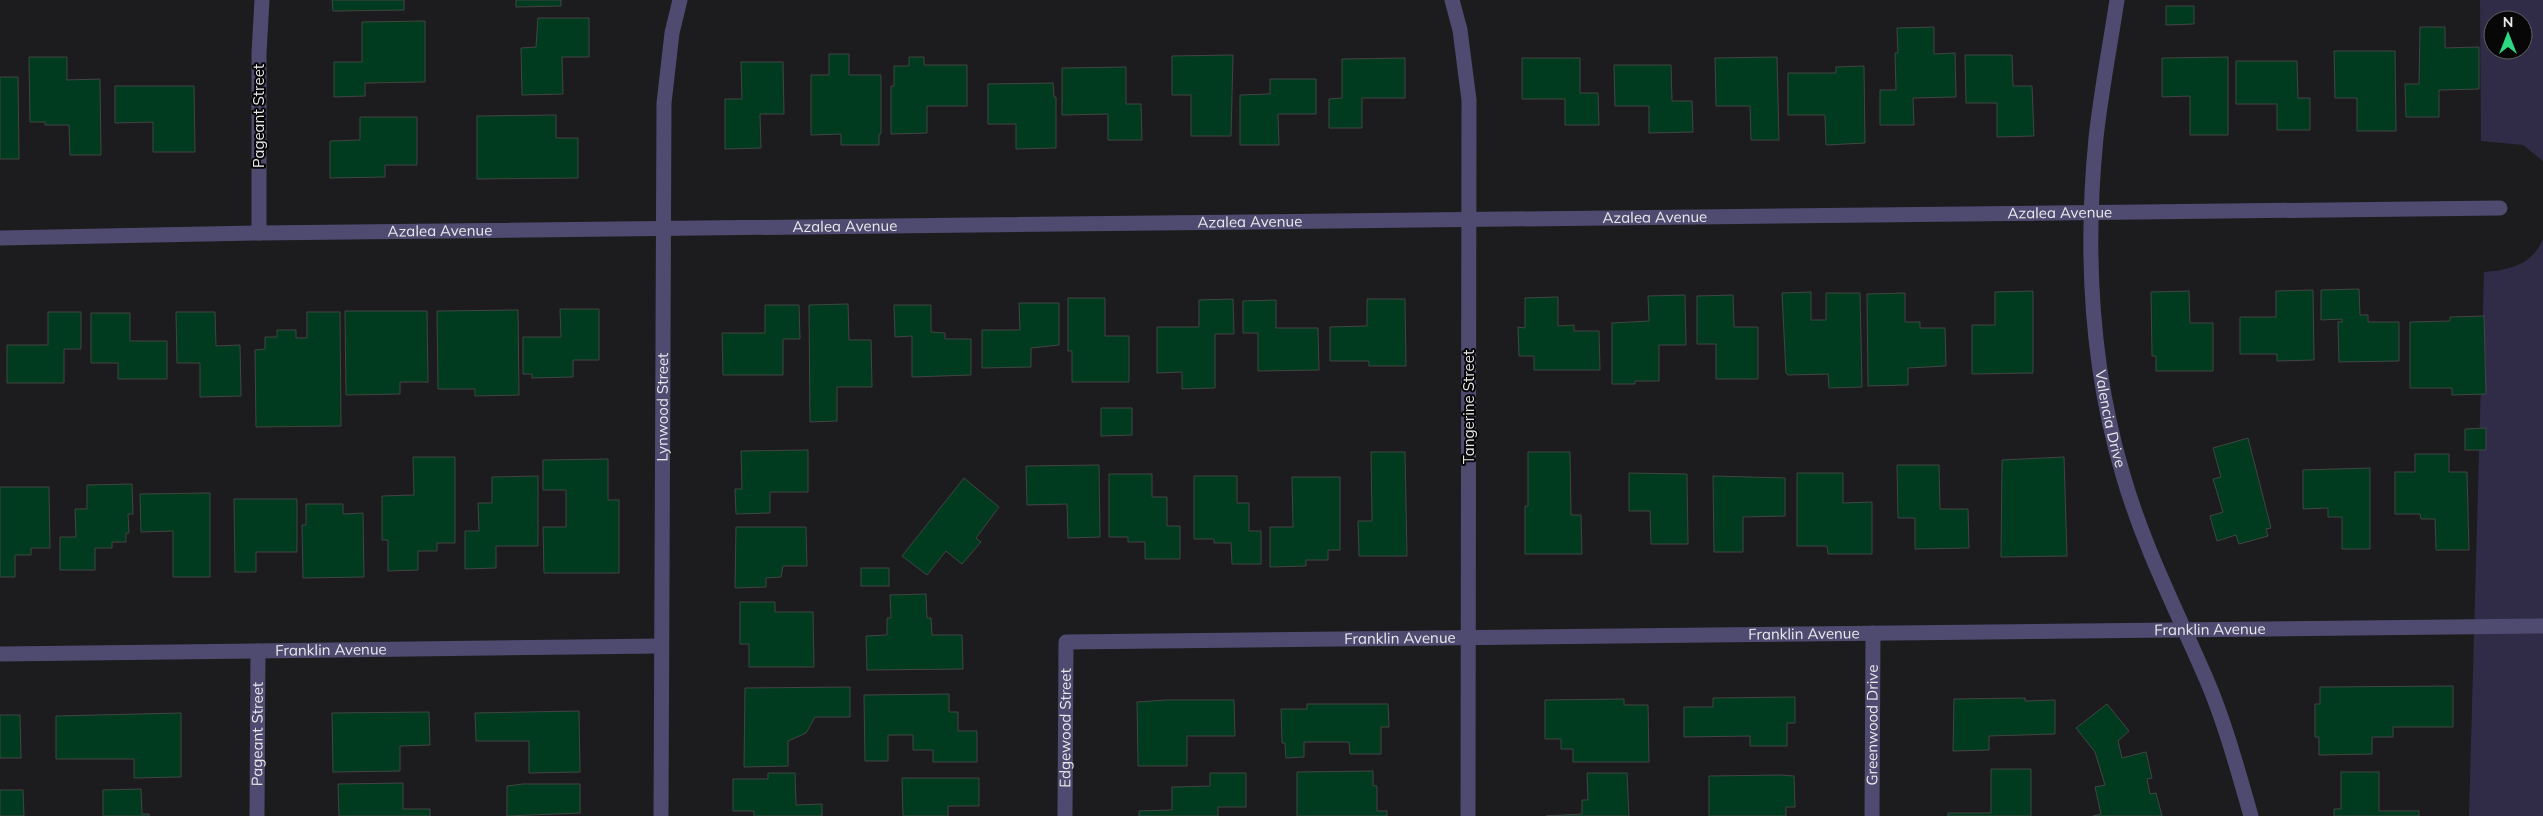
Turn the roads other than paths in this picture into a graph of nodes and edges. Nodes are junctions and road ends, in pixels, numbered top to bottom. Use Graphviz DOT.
graph roads {
  1 [pos="262,0"];
  2 [pos="680,0"];
  3 [pos="1452,0"];
  4 [pos="2117,0"];
  5 [pos="2500,208"];
  6 [pos="2091,212"];
  7 [pos="1470,219"];
  8 [pos="663,228"];
  9 [pos="259,233"];
  10 [pos="0,238"];
  11 [pos="2543,626"];
  12 [pos="2183,630"];
  13 [pos="1873,633"];
  14 [pos="1469,637"];
  15 [pos="1066,642"];
  16 [pos="661,646"];
  17 [pos="258,651"];
  18 [pos="0,654"];
  19 [pos="257,816"];
  20 [pos="661,816"];
  21 [pos="1065,816"];
  22 [pos="1468,816"];
  23 [pos="1872,816"];
  24 [pos="2251,816"];
  1 -- 9 [label="street, Pageant Street"];
  2 -- 8 [label="street, Lynwood Street"];
  3 -- 7 [label="street, Tangerine Street"];
  4 -- 6 [label="street, Valencia Drive"];
  5 -- 6 [label="street, Azalea Avenue"];
  6 -- 7 [label="street, Azalea Avenue"];
  6 -- 12 [label="street, Valencia Drive"];
  7 -- 8 [label="street, Azalea Avenue"];
  7 -- 14 [label="street, Tangerine Street"];
  8 -- 9 [label="street, Azalea Avenue"];
  8 -- 16 [label="street, Lynwood Street"];
  9 -- 10 [label="street, Azalea Avenue"];
  11 -- 12 [label="street, Franklin Avenue"];
  12 -- 13 [label="street, Franklin Avenue"];
  12 -- 24 [label="street, Valencia Drive"];
  13 -- 14 [label="street, Franklin Avenue"];
  13 -- 23 [label="street, Greenwood Drive"];
  14 -- 15 [label="street, Franklin Avenue"];
  14 -- 22 [label="street, Tangerine Street"];
  15 -- 21 [label="street, Edgewood Street"];
  16 -- 17 [label="street, Franklin Avenue"];
  16 -- 20 [label="street, Lynwood Street"];
  17 -- 18 [label="street, Franklin Avenue"];
  17 -- 19 [label="street, Pageant Street"];
}
